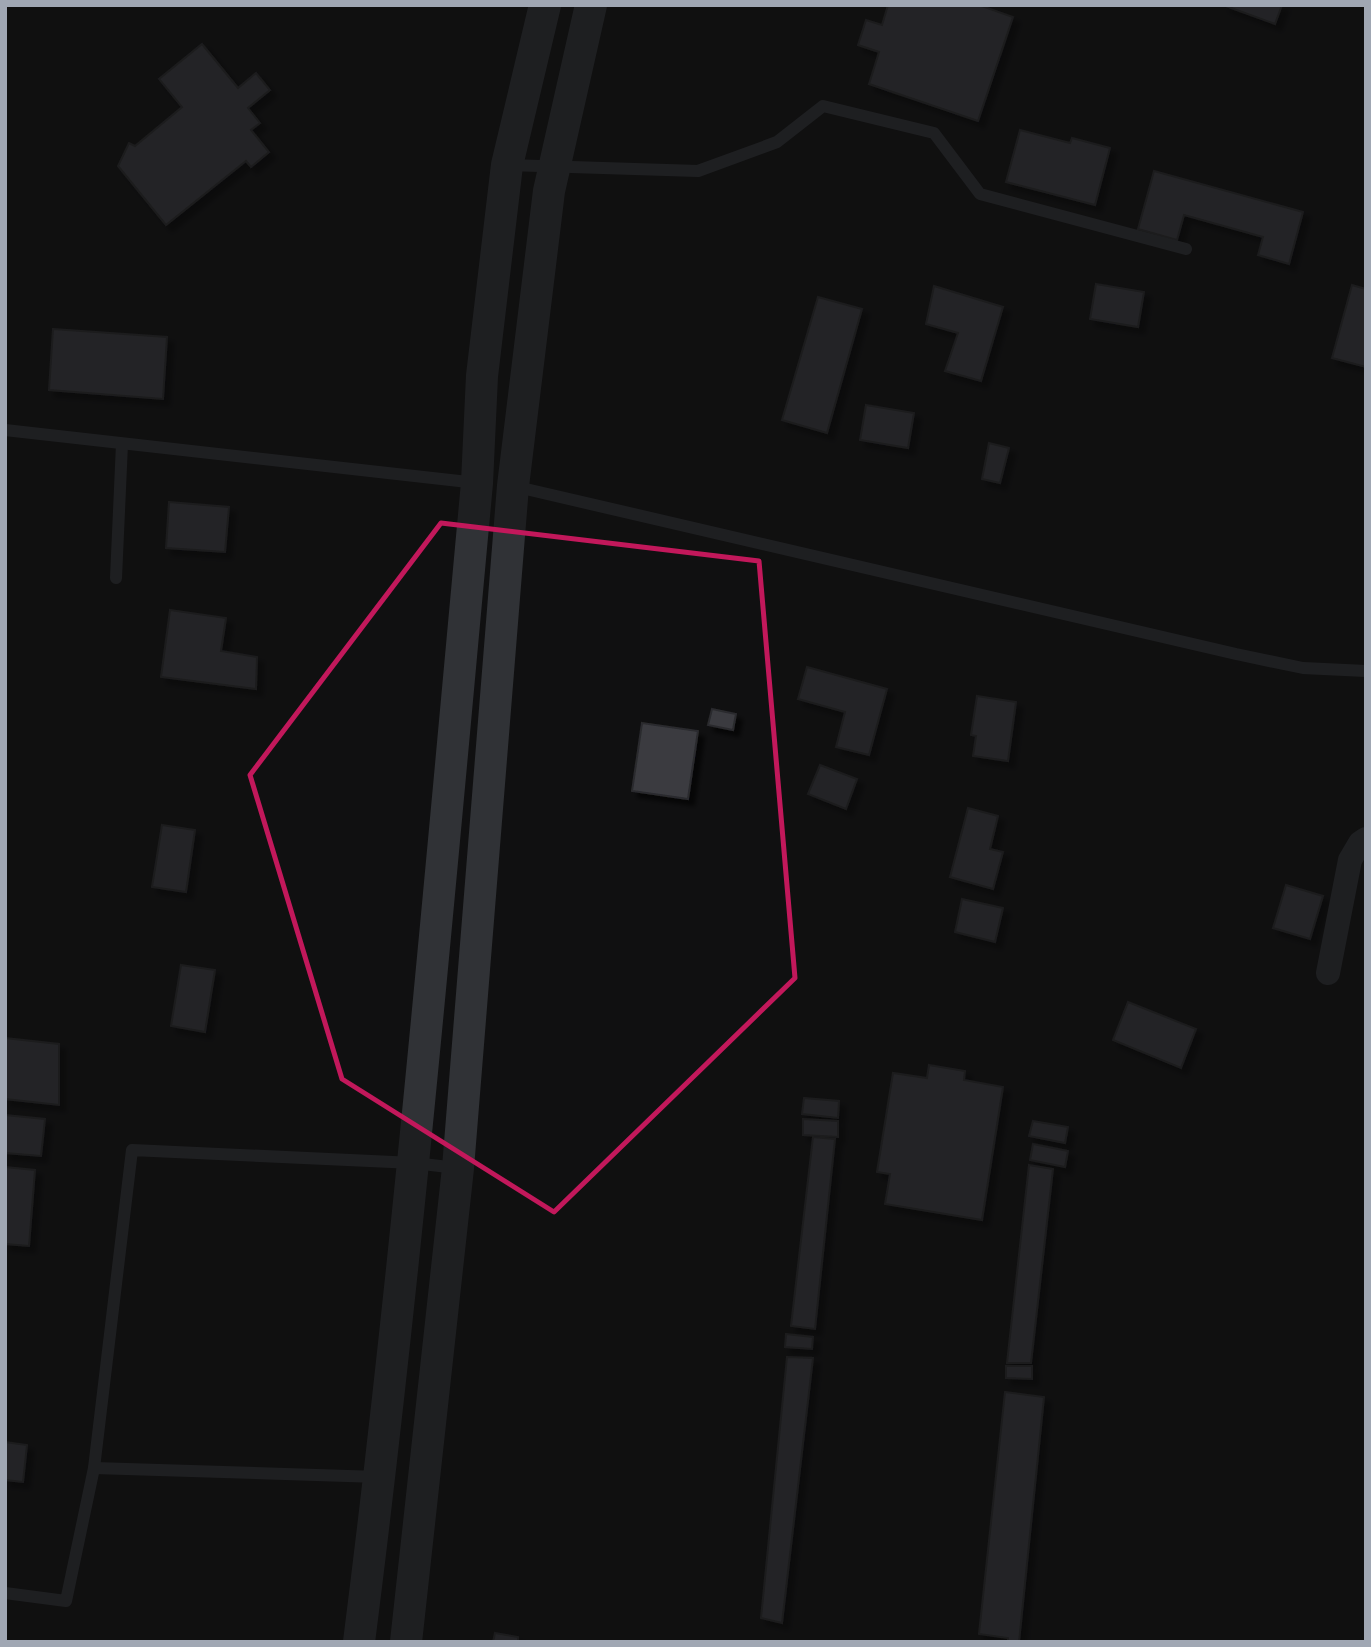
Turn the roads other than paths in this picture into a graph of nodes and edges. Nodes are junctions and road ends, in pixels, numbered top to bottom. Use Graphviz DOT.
graph roads {
  1 [pos="545,5"];
  2 [pos="591,5"];
  3 [pos="508,165"];
  4 [pos="554,167"];
  5 [pos="1186,249"];
  6 [pos="5,430"];
  7 [pos="122,444"];
  8 [pos="477,483"];
  9 [pos="513,486"];
  10 [pos="116,578"];
  11 [pos="1366,671"];
  12 [pos="1366,839"];
  13 [pos="1328,974"];
  14 [pos="414,1163"];
  15 [pos="458,1168"];
  16 [pos="94,1468"];
  17 [pos="380,1477"];
  18 [pos="5,1593"];
  19 [pos="359,1642"];
  20 [pos="407,1642"];
  1 -- 3 [label="street"];
  2 -- 4 [label="street"];
  3 -- 4 [label="lane"];
  3 -- 8 [label="street"];
  4 -- 5 [label="lane"];
  4 -- 9 [label="street"];
  6 -- 7 [label="lane"];
  7 -- 8 [label="lane"];
  7 -- 10 [label="lane"];
  8 -- 14 [label="street"];
  9 -- 11 [label="lane"];
  9 -- 15 [label="street"];
  12 -- 13 [label="street"];
  14 -- 15 [label="lane"];
  14 -- 16 [label="lane"];
  14 -- 17 [label="street"];
  15 -- 20 [label="street"];
  16 -- 17 [label="lane"];
  16 -- 18 [label="lane"];
  17 -- 19 [label="street"];
}
